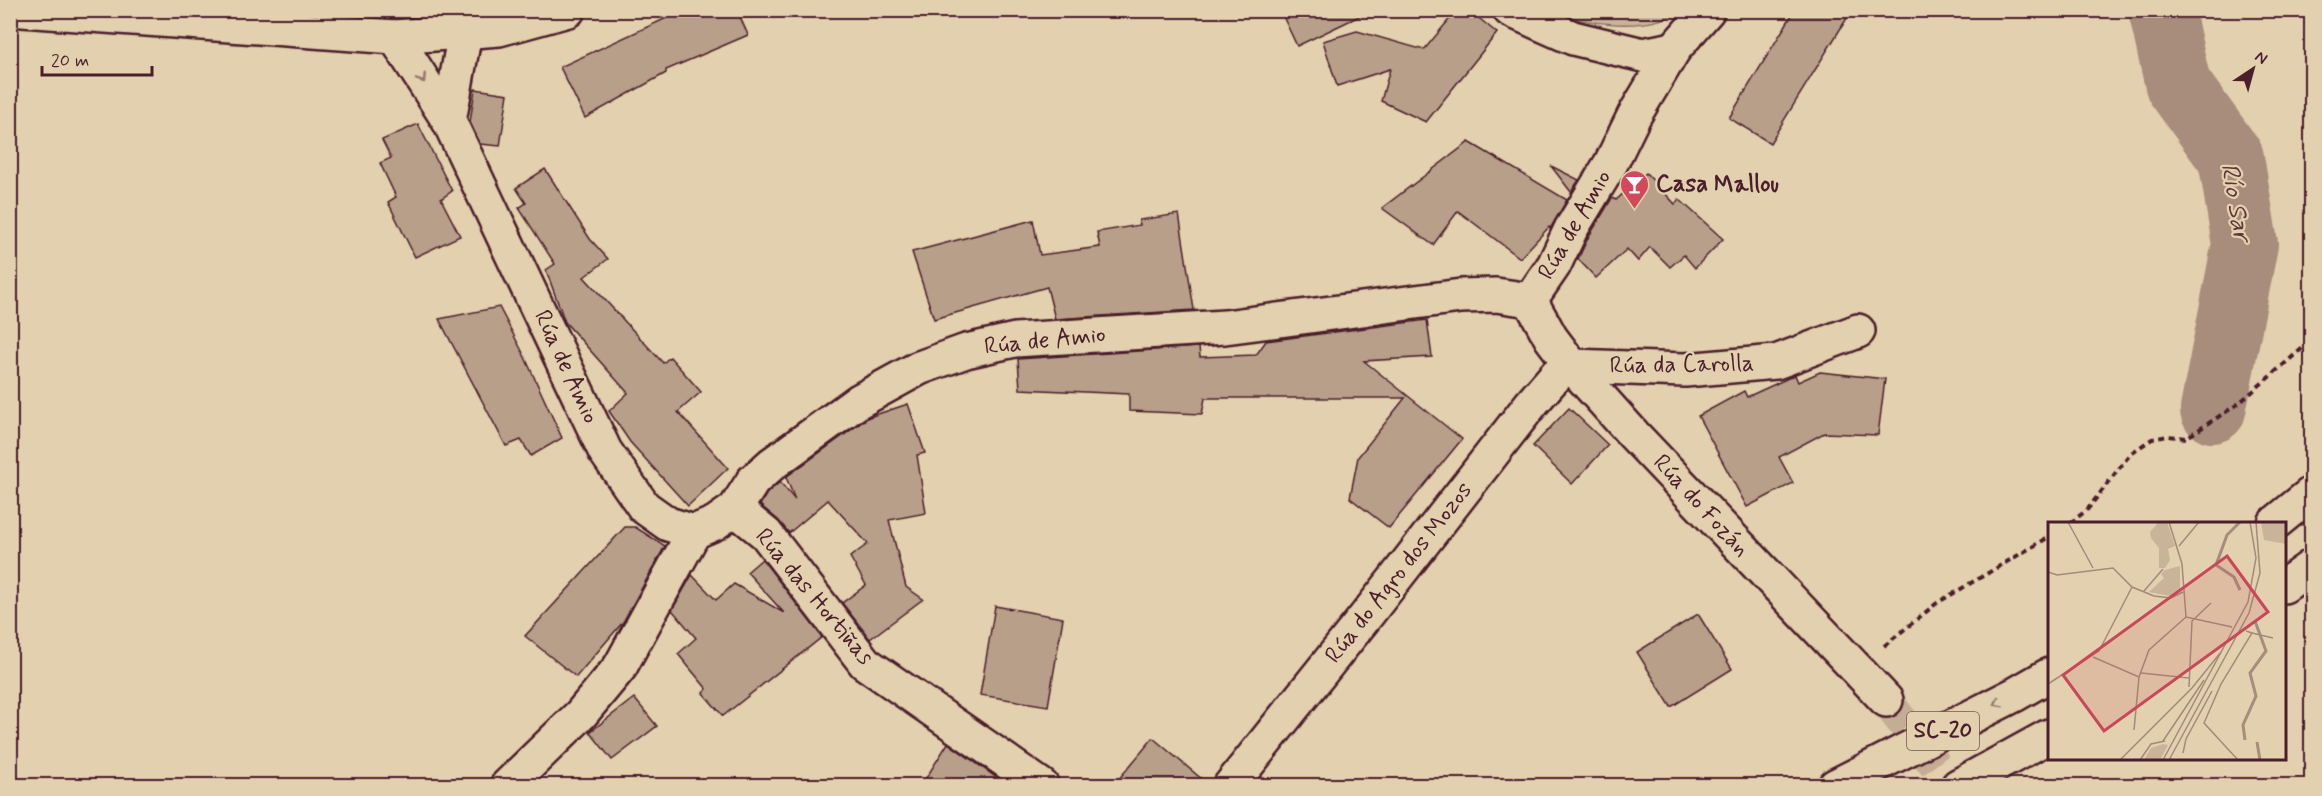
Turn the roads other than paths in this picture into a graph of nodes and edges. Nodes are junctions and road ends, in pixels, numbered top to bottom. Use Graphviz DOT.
graph roads {
  1 [pos="22,10"];
  2 [pos="568,10"];
  3 [pos="1510,10"];
  4 [pos="1708,10"];
  5 [pos="465,32"];
  6 [pos="395,38"];
  7 [pos="1674,49"];
  8 [pos="449,121"];
  9 [pos="1530,300"];
  10 [pos="1858,331"];
  11 [pos="1572,366"];
  12 [pos="2312,493"];
  13 [pos="735,509"];
  14 [pos="2276,522"];
  15 [pos="694,532"];
  16 [pos="2312,566"];
  17 [pos="2286,585"];
  18 [pos="2048,676"];
  19 [pos="1886,700"];
  20 [pos="2048,737"];
  21 [pos="507,786"];
  22 [pos="1042,786"];
  23 [pos="1230,786"];
  24 [pos="1835,786"];
  25 [pos="1958,786"];
  1 -- 6 [label="main road"];
  2 -- 5 [label="main road"];
  3 -- 7 [label="main road"];
  4 -- 7 [label="main road, Rúa de Amio"];
  5 -- 6 [label="main road"];
  5 -- 8 [label="main road"];
  6 -- 8 [label="main road, Rúa de Amio, one-way"];
  7 -- 9 [label="main road, Rúa de Amio"];
  8 -- 15 [label="main road, Rúa de Amio"];
  9 -- 11 [label="main road, Rúa do Fozán"];
  9 -- 13 [label="main road, Rúa de Amio"];
  10 -- 11 [label="main road, Rúa da Carolla"];
  11 -- 19 [label="main road, Rúa do Fozán"];
  11 -- 23 [label="main road, Rúa do Agro dos Mozos"];
  12 -- 14 [label="main road"];
  13 -- 15 [label="main road, Rúa de Amio"];
  13 -- 22 [label="main road, Rúa das Hortiñas"];
  15 -- 21 [label="main road"];
  16 -- 17 [label="main road"];
  18 -- 24 [label="main road, SC-20, one-way"];
  20 -- 25 [label="main road, SC-20"];
}
